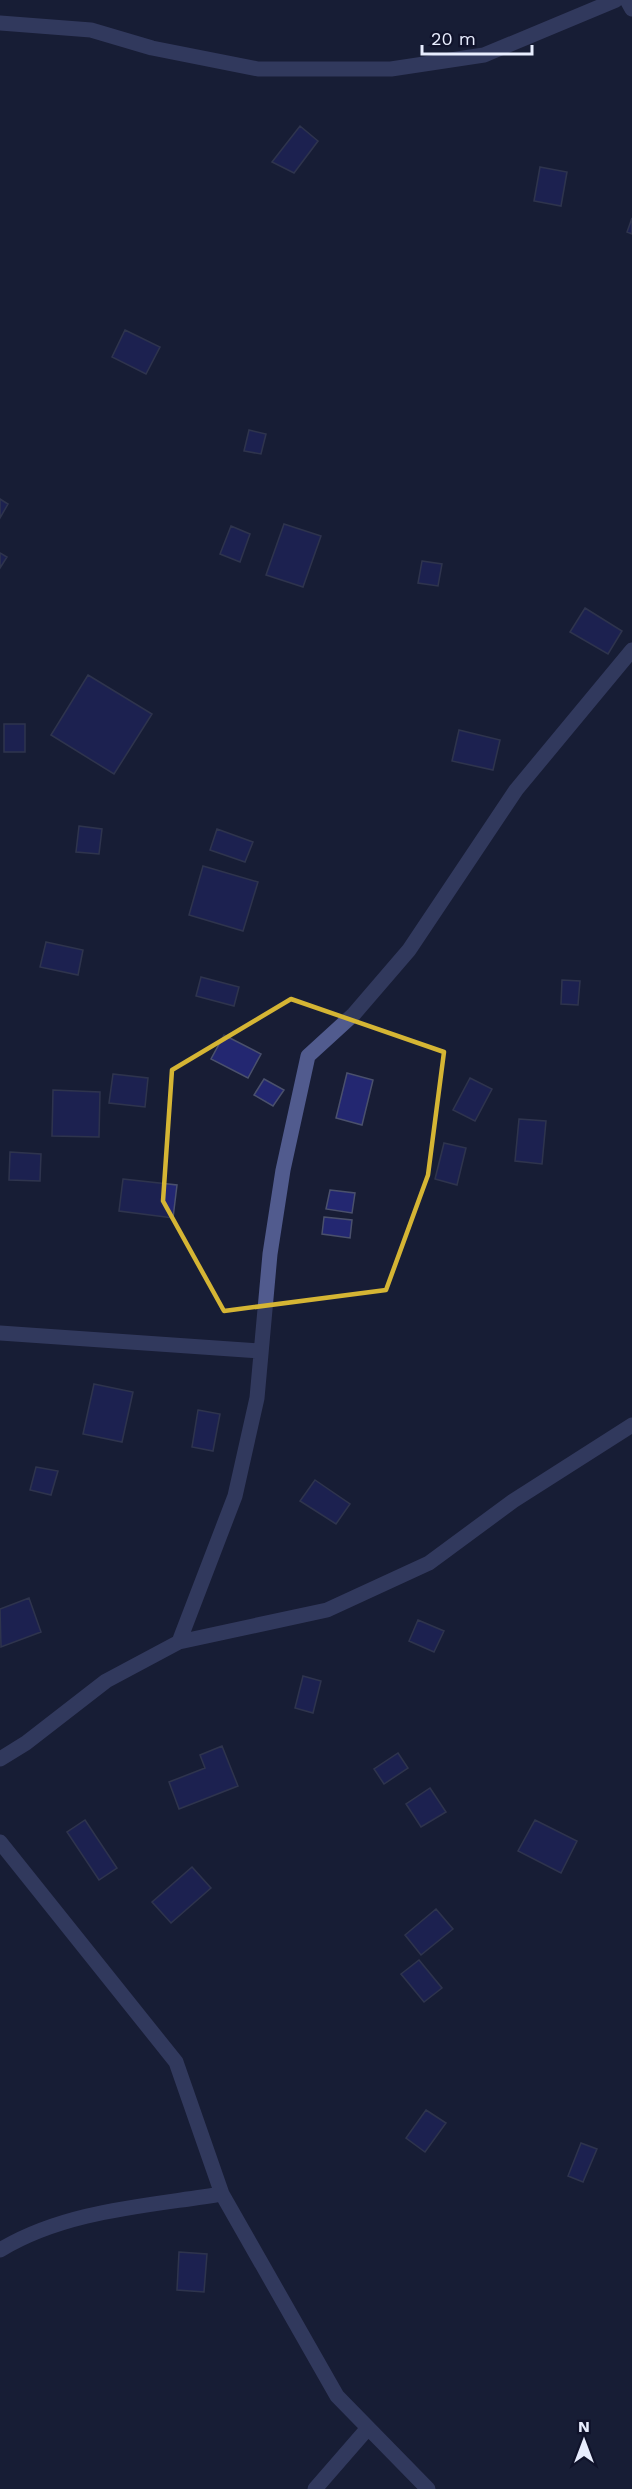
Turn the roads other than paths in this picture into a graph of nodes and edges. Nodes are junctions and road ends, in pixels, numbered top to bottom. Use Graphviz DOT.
graph roads {
  1 [pos="616,0"];
  2 [pos="627,0"];
  3 [pos="632,9"];
  4 [pos="0,23"];
  5 [pos="632,650"];
  6 [pos="0,1333"];
  7 [pos="260,1351"];
  8 [pos="632,1425"];
  9 [pos="179,1642"];
  10 [pos="0,1759"];
  11 [pos="0,1842"];
  12 [pos="222,2194"];
  13 [pos="0,2250"];
  14 [pos="368,2428"];
  15 [pos="315,2489"];
  16 [pos="428,2489"];
  1 -- 4 [label="street"];
  2 -- 3 [label="street"];
  5 -- 7 [label="street"];
  6 -- 7 [label="street"];
  7 -- 9 [label="street"];
  8 -- 9 [label="street"];
  9 -- 10 [label="street"];
  11 -- 12 [label="street"];
  12 -- 13 [label="street"];
  12 -- 14 [label="street"];
  14 -- 15 [label="street"];
  14 -- 16 [label="street"];
}
